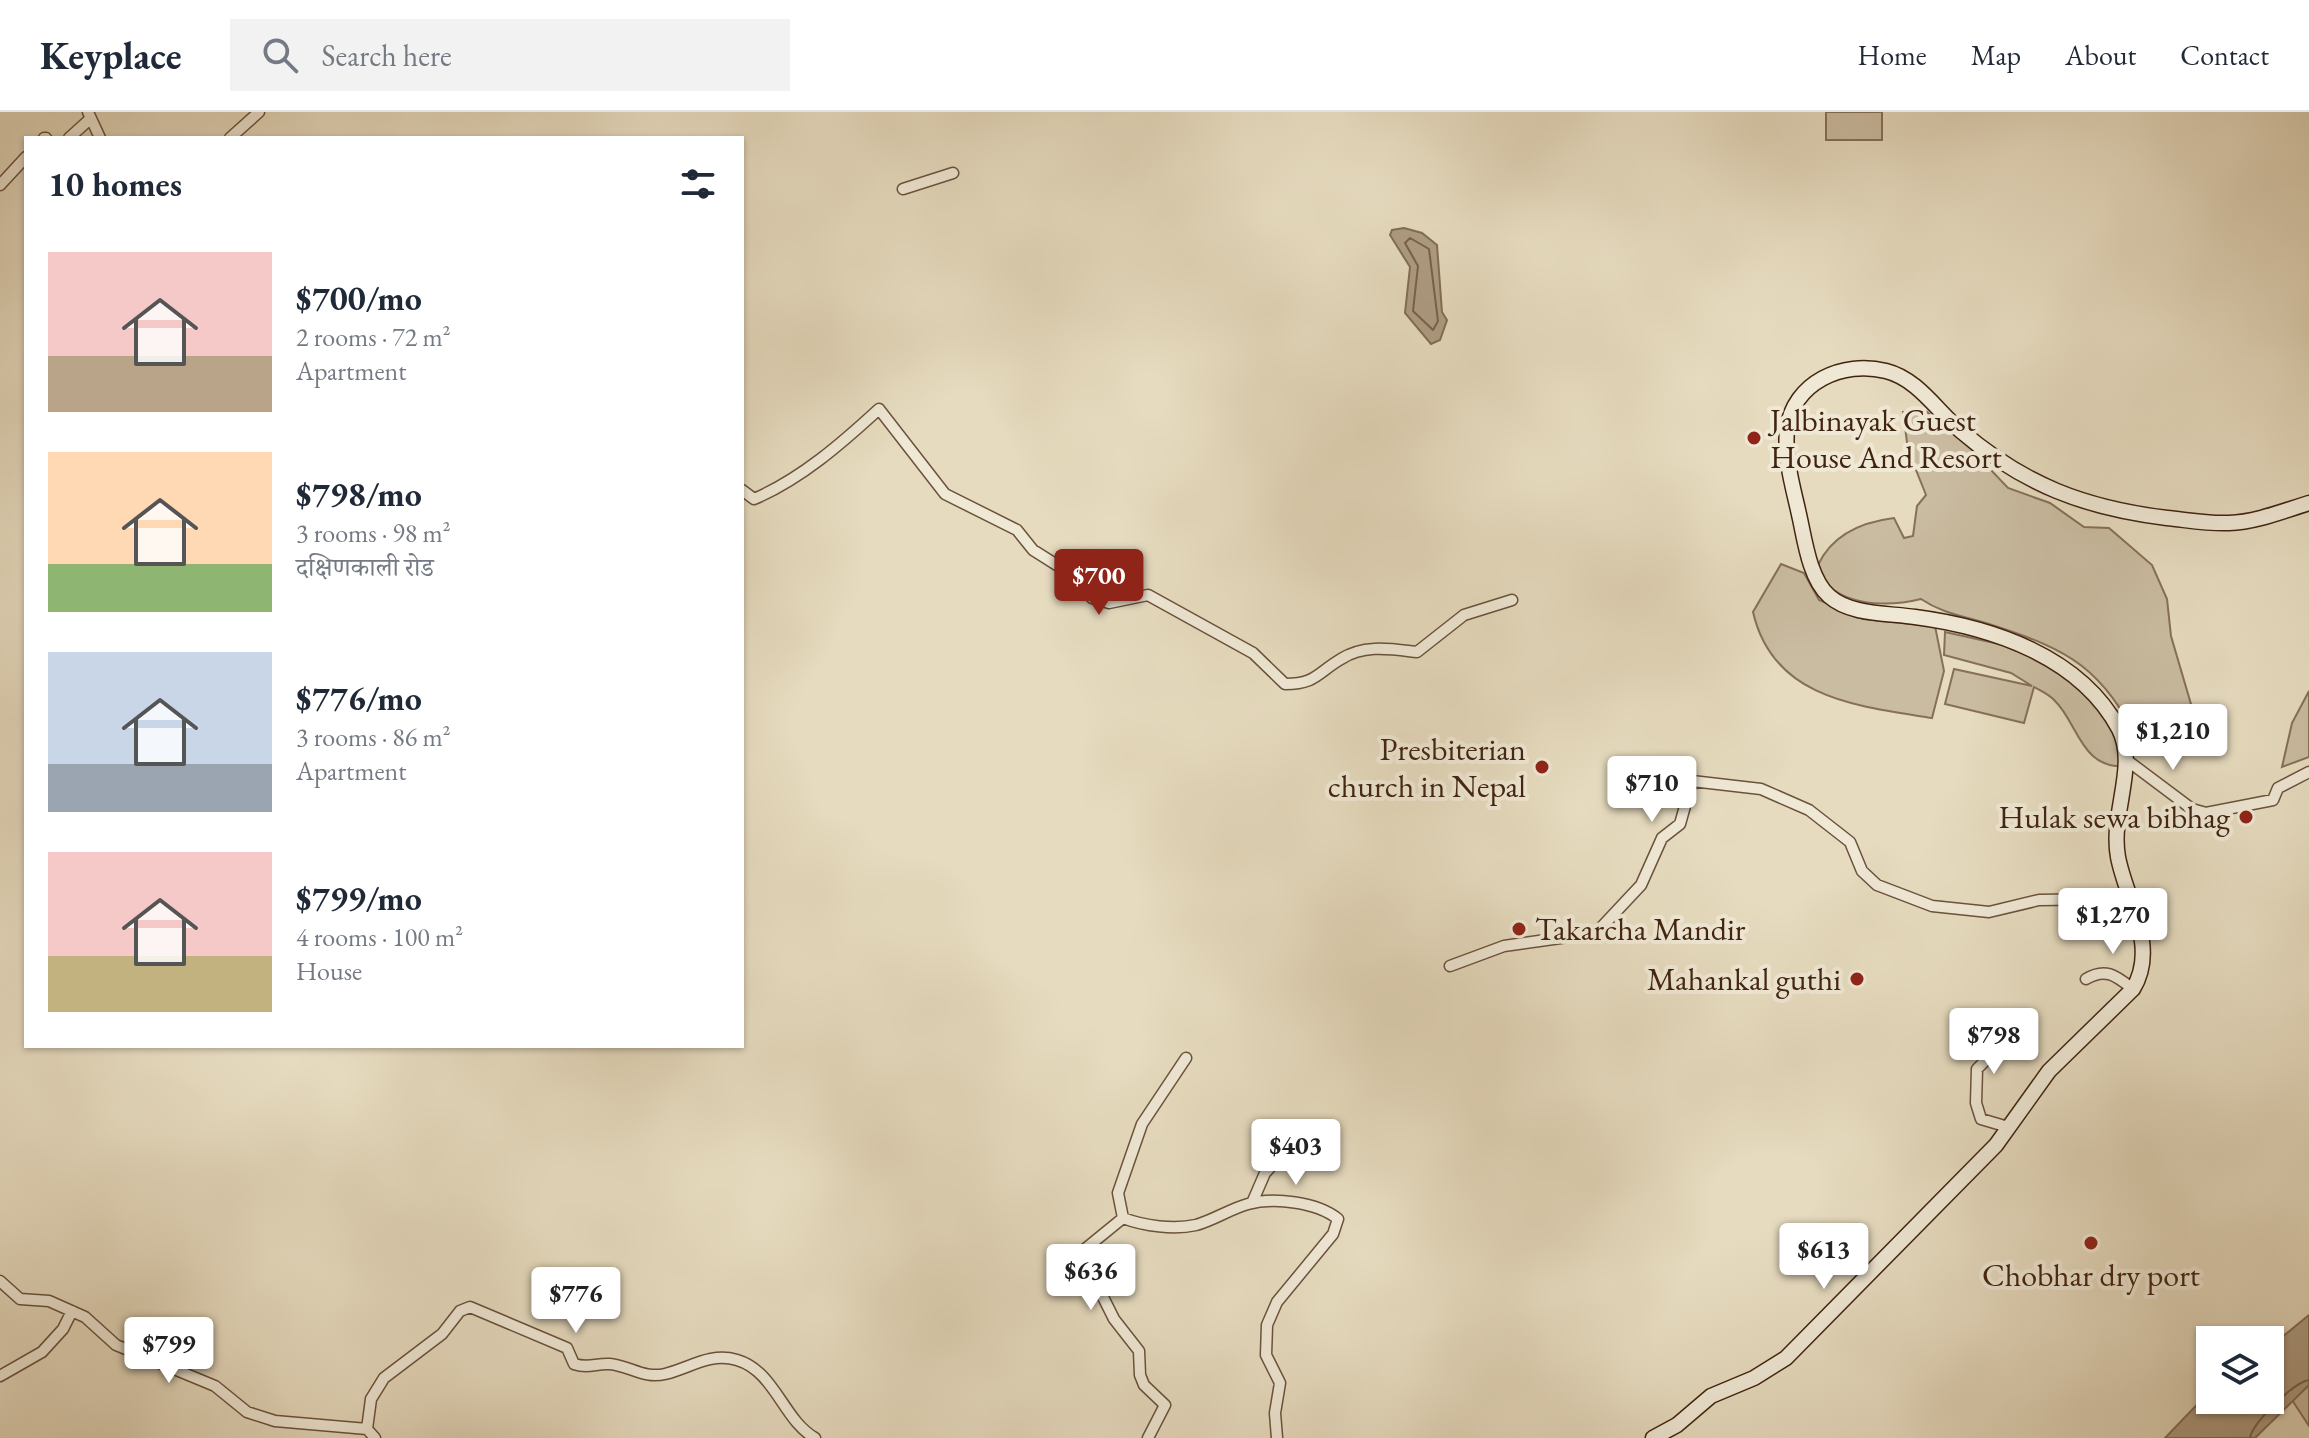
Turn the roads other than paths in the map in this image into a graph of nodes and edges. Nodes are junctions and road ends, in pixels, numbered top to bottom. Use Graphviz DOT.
graph roads {
  1 [pos="259,112"];
  2 [pos="89,116"];
  3 [pos="71,136"];
  4 [pos="99,136"];
  5 [pos="232,136"];
  6 [pos="24,159"];
  7 [pos="953,173"];
  8 [pos="0,185"];
  9 [pos="903,189"];
  10 [pos="744,492"];
  11 [pos="2309,503"];
  12 [pos="1512,600"];
  13 [pos="2128,761"];
  14 [pos="2309,772"];
  15 [pos="2131,893"];
  16 [pos="1450,966"];
  17 [pos="2086,979"];
  18 [pos="2133,989"];
  19 [pos="1995,1033"];
  20 [pos="1186,1058"];
  21 [pos="2008,1127"];
  22 [pos="1277,1160"];
  23 [pos="1252,1203"];
  24 [pos="1123,1218"];
  25 [pos="0,1281"];
  26 [pos="72,1311"];
  27 [pos="0,1376"];
  28 [pos="367,1429"];
  29 [pos="375,1438"];
  30 [pos="815,1438"];
  31 [pos="1148,1438"];
  32 [pos="1277,1438"];
  33 [pos="1653,1438"];
  1 -- 5 [label="street"];
  2 -- 3 [label="street"];
  2 -- 4 [label="street"];
  6 -- 8 [label="street"];
  7 -- 9 [label="street"];
  10 -- 12 [label="street"];
  11 -- 13 [label="main road"];
  13 -- 14 [label="street"];
  13 -- 15 [label="main road"];
  15 -- 16 [label="street"];
  15 -- 18 [label="main road"];
  17 -- 18 [label="street"];
  18 -- 21 [label="main road"];
  19 -- 21 [label="street"];
  20 -- 24 [label="street"];
  21 -- 33 [label="main road"];
  22 -- 23 [label="street"];
  23 -- 24 [label="street"];
  23 -- 32 [label="street"];
  24 -- 31 [label="street"];
  25 -- 26 [label="street"];
  26 -- 27 [label="street"];
  26 -- 28 [label="street"];
  28 -- 29 [label="street"];
  28 -- 30 [label="street"];
}
